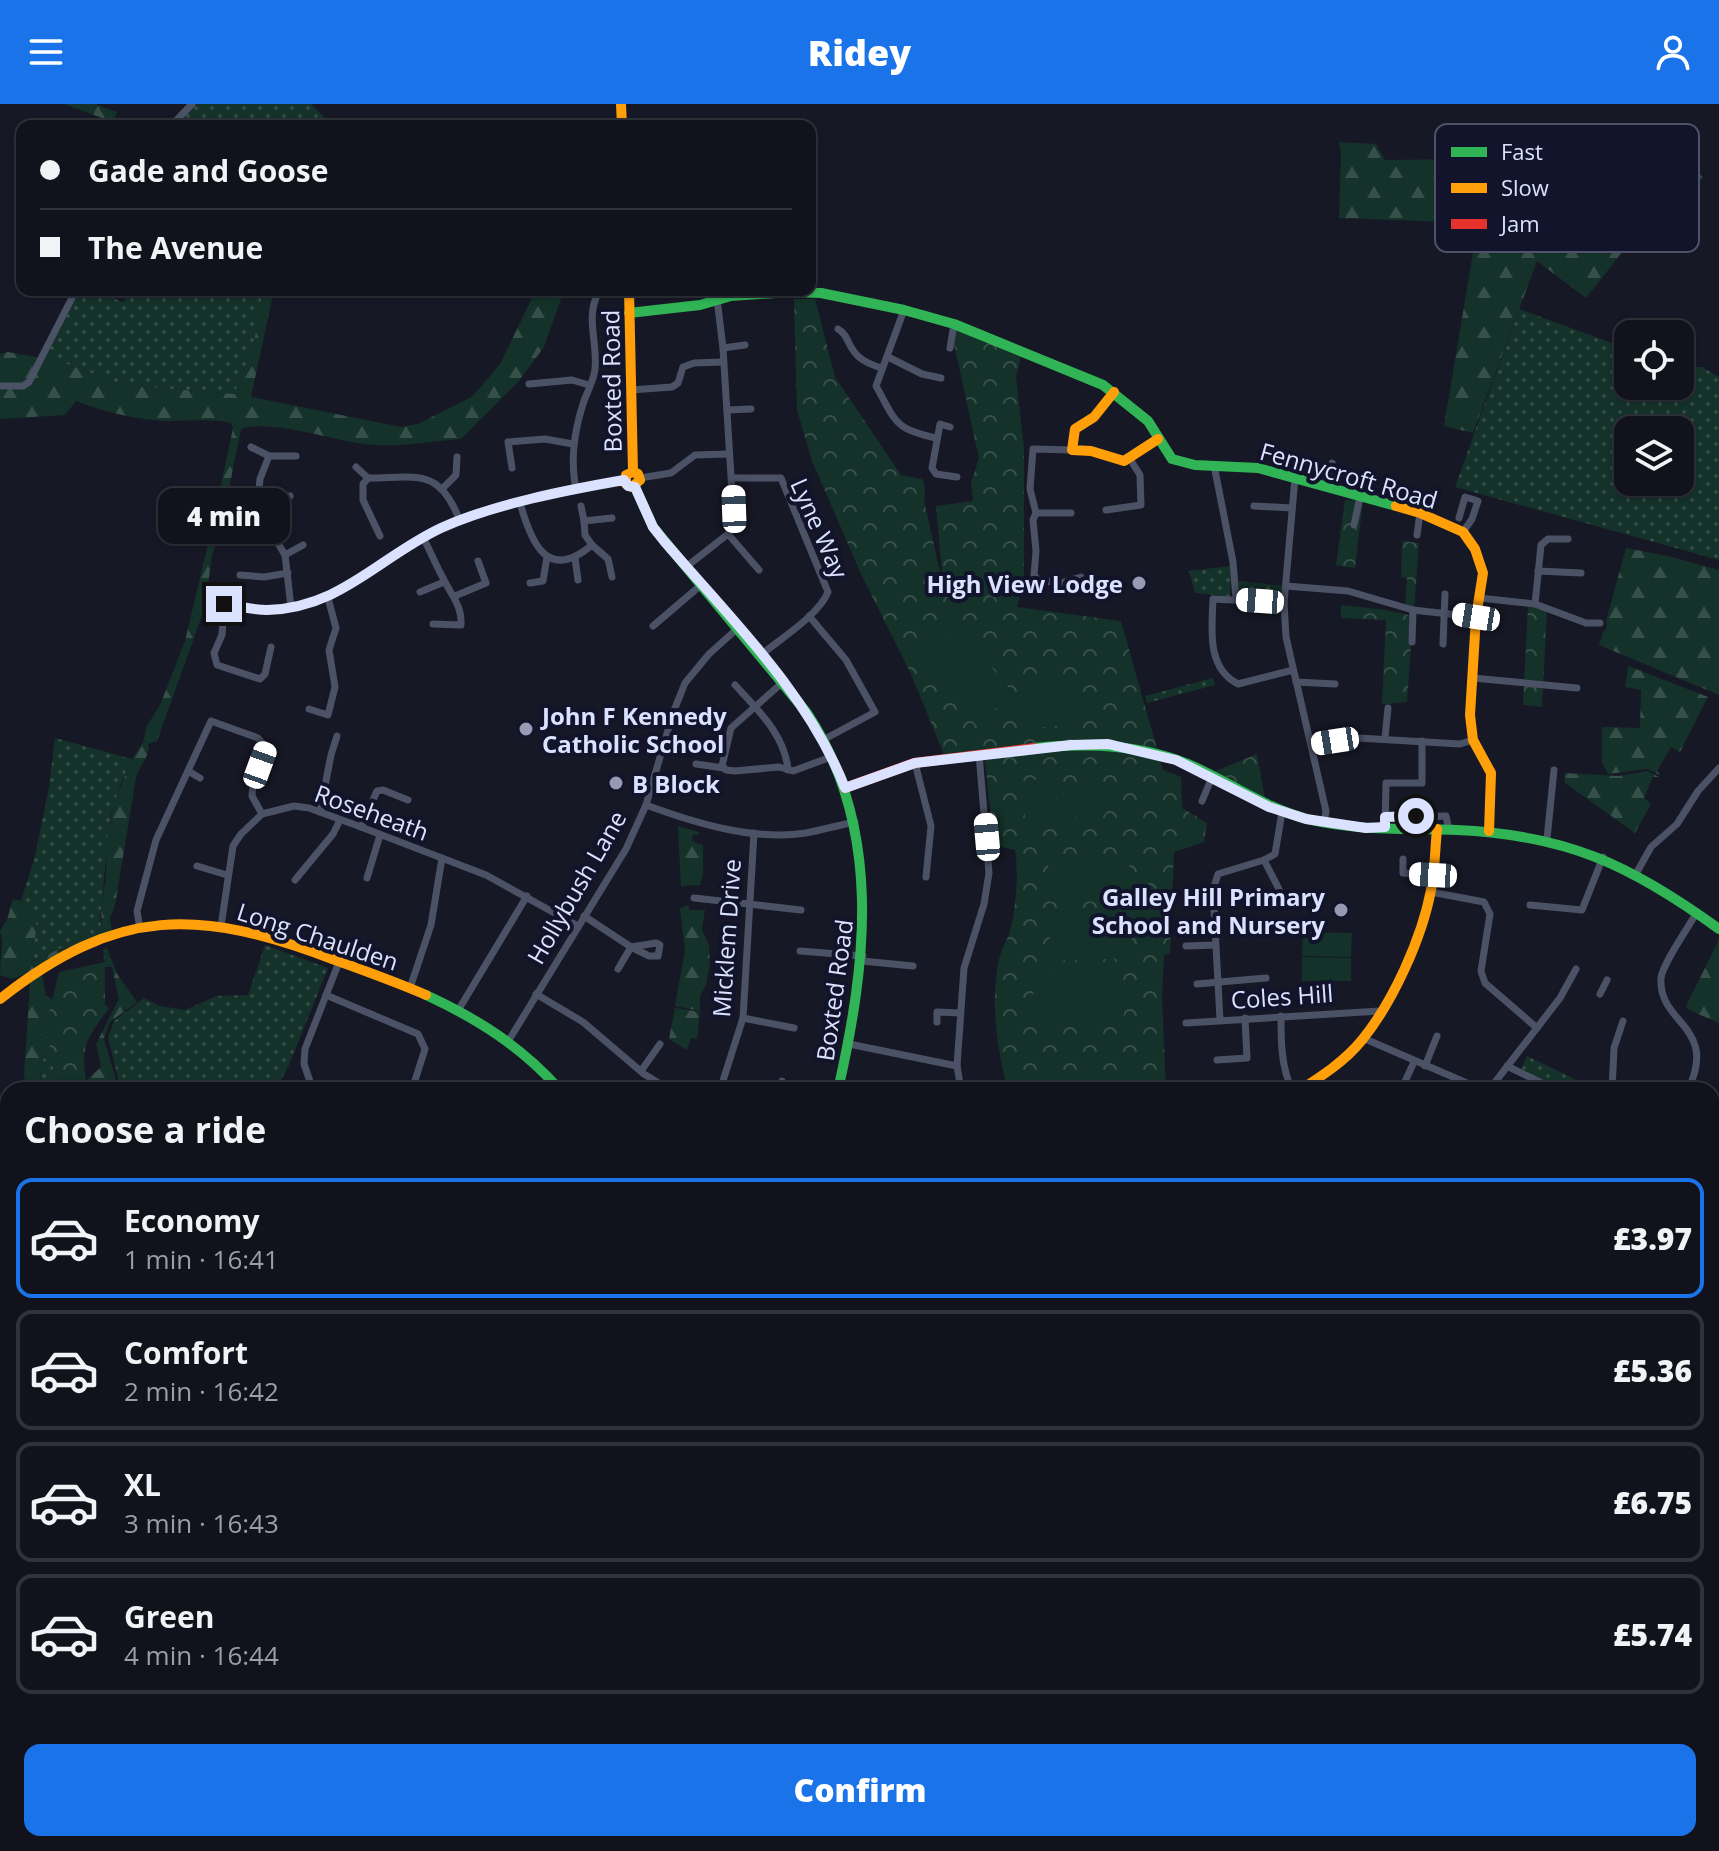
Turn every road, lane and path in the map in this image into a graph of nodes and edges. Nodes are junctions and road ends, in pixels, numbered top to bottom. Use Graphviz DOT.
graph roads {
  1 [pos="192,104"];
  2 [pos="177,120"];
  3 [pos="816,293"];
  4 [pos="73,296"];
  5 [pos="596,296"];
  6 [pos="629,296"];
  7 [pos="748,296"];
  8 [pos="717,299"];
  9 [pos="904,310"];
  10 [pos="629,313"];
  11 [pos="954,324"];
  12 [pos="838,329"];
  13 [pos="745,345"];
  14 [pos="723,348"];
  15 [pos="950,348"];
  16 [pos="888,357"];
  17 [pos="723,362"];
  18 [pos="881,368"];
  19 [pos="941,378"];
  20 [pos="529,384"];
  21 [pos="589,385"];
  22 [pos="0,386"];
  23 [pos="631,390"];
  24 [pos="1114,392"];
  25 [pos="751,409"];
  26 [pos="727,410"];
  27 [pos="950,427"];
  28 [pos="507,432"];
  29 [pos="936,438"];
  30 [pos="1158,439"];
  31 [pos="508,442"];
  32 [pos="573,444"];
  33 [pos="251,447"];
  34 [pos="1072,450"];
  35 [pos="728,454"];
  36 [pos="269,456"];
  37 [pos="296,456"];
  38 [pos="457,457"];
  39 [pos="1130,459"];
  40 [pos="1332,463"];
  41 [pos="1214,465"];
  42 [pos="356,467"];
  43 [pos="512,468"];
  44 [pos="957,477"];
  45 [pos="368,478"];
  46 [pos="733,478"];
  47 [pos="1295,478"];
  48 [pos="636,479"];
  49 [pos="624,480"];
  50 [pos="1324,486"];
  51 [pos="443,488"];
  52 [pos="576,489"];
  53 [pos="290,496"];
  54 [pos="1360,497"];
  55 [pos="258,500"];
  56 [pos="520,503"];
  57 [pos="581,506"];
  58 [pos="1254,506"];
  59 [pos="1292,508"];
  60 [pos="1106,510"];
  61 [pos="1036,513"];
  62 [pos="1071,513"];
  63 [pos="1420,513"];
  64 [pos="612,518"];
  65 [pos="1459,518"];
  66 [pos="264,520"];
  67 [pos="460,521"];
  68 [pos="584,521"];
  69 [pos="235,522"];
  70 [pos="1354,525"];
  71 [pos="1463,532"];
  72 [pos="728,534"];
  73 [pos="1417,535"];
  74 [pos="380,536"];
  75 [pos="423,537"];
  76 [pos="1568,539"];
  77 [pos="303,545"];
  78 [pos="592,545"];
  79 [pos="285,555"];
  80 [pos="547,557"];
  81 [pos="575,558"];
  82 [pos="478,561"];
  83 [pos="686,567"];
  84 [pos="759,570"];
  85 [pos="1538,571"];
  86 [pos="288,573"];
  87 [pos="1581,573"];
  88 [pos="240,575"];
  89 [pos="612,577"];
  90 [pos="1081,577"];
  91 [pos="578,580"];
  92 [pos="543,581"];
  93 [pos="444,582"];
  94 [pos="530,583"];
  95 [pos="701,585"];
  96 [pos="1286,586"];
  97 [pos="420,592"];
  98 [pos="547,593"];
  99 [pos="1445,594"];
  100 [pos="455,596"];
  101 [pos="328,598"];
  102 [pos="1479,598"];
  103 [pos="1236,599"];
  104 [pos="1284,603"];
  105 [pos="1535,604"];
  106 [pos="291,607"];
  107 [pos="1413,610"];
  108 [pos="1444,612"];
  109 [pos="809,616"];
  110 [pos="1476,617"];
  111 [pos="1600,623"];
  112 [pos="433,624"];
  113 [pos="653,626"];
  114 [pos="738,628"];
  115 [pos="1412,642"];
  116 [pos="1443,644"];
  117 [pos="271,647"];
  118 [pos="761,655"];
  119 [pos="1293,670"];
  120 [pos="1473,678"];
  121 [pos="783,682"];
  122 [pos="1296,682"];
  123 [pos="1335,684"];
  124 [pos="735,685"];
  125 [pos="1577,688"];
  126 [pos="756,708"];
  127 [pos="1388,708"];
  128 [pos="309,709"];
  129 [pos="328,715"];
  130 [pos="339,719"];
  131 [pos="337,736"];
  132 [pos="1385,738"];
  133 [pos="823,740"];
  134 [pos="1473,740"];
  135 [pos="1422,741"];
  136 [pos="1312,745"];
  137 [pos="979,754"];
  138 [pos="831,757"];
  139 [pos="915,763"];
  140 [pos="696,764"];
  141 [pos="724,768"];
  142 [pos="1719,768"];
  143 [pos="788,770"];
  144 [pos="1554,770"];
  145 [pos="188,771"];
  146 [pos="1212,777"];
  147 [pos="200,778"];
  148 [pos="845,788"];
  149 [pos="408,800"];
  150 [pos="1202,801"];
  151 [pos="646,805"];
  152 [pos="320,812"];
  153 [pos="1282,812"];
  154 [pos="262,814"];
  155 [pos="340,820"];
  156 [pos="855,822"];
  157 [pos="1385,822"];
  158 [pos="1324,823"];
  159 [pos="361,827"];
  160 [pos="1437,829"];
  161 [pos="1449,830"];
  162 [pos="1489,831"];
  163 [pos="754,833"];
  164 [pos="380,835"];
  165 [pos="1547,839"];
  166 [pos="1603,857"];
  167 [pos="442,858"];
  168 [pos="1403,859"];
  169 [pos="1264,860"];
  170 [pos="197,866"];
  171 [pos="1637,872"];
  172 [pos="227,875"];
  173 [pos="1433,875"];
  174 [pos="926,877"];
  175 [pos="367,878"];
  176 [pos="295,880"];
  177 [pos="1431,892"];
  178 [pos="1282,895"];
  179 [pos="527,896"];
  180 [pos="694,898"];
  181 [pos="750,905"];
  182 [pos="1530,905"];
  183 [pos="801,910"];
  184 [pos="1697,912"];
  185 [pos="584,916"];
  186 [pos="221,926"];
  187 [pos="578,926"];
  188 [pos="140,929"];
  189 [pos="1719,929"];
  190 [pos="1215,945"];
  191 [pos="1186,946"];
  192 [pos="800,951"];
  193 [pos="863,959"];
  194 [pos="339,962"];
  195 [pos="913,966"];
  196 [pos="618,969"];
  197 [pos="1576,969"];
  198 [pos="1266,978"];
  199 [pos="1607,980"];
  200 [pos="1217,982"];
  201 [pos="1197,984"];
  202 [pos="410,988"];
  203 [pos="536,994"];
  204 [pos="1600,994"];
  205 [pos="326,995"];
  206 [pos="0,999"];
  207 [pos="459,1009"];
  208 [pos="1380,1011"];
  209 [pos="960,1013"];
  210 [pos="1281,1016"];
  211 [pos="743,1018"];
  212 [pos="1245,1018"];
  213 [pos="1220,1020"];
  214 [pos="1623,1021"];
  215 [pos="937,1022"];
  216 [pos="1186,1023"];
  217 [pos="794,1028"];
  218 [pos="1537,1028"];
  219 [pos="1437,1036"];
  220 [pos="1363,1038"];
  221 [pos="509,1040"];
  222 [pos="660,1044"];
  223 [pos="849,1044"];
  224 [pos="1217,1060"];
  225 [pos="1414,1062"];
  226 [pos="957,1066"];
  227 [pos="1425,1066"];
  228 [pos="1507,1066"];
  229 [pos="641,1071"];
  230 [pos="310,1082"];
  231 [pos="415,1082"];
  232 [pos="553,1082"];
  233 [pos="658,1082"];
  234 [pos="723,1082"];
  235 [pos="840,1082"];
  236 [pos="960,1082"];
  237 [pos="1290,1082"];
  238 [pos="1313,1082"];
  239 [pos="1405,1082"];
  240 [pos="1464,1082"];
  241 [pos="1495,1082"];
  242 [pos="1540,1082"];
  243 [pos="1612,1082"];
  244 [pos="1692,1082"];
  1 -- 2 [label="street"];
  3 -- 9 [label="street, Fennycroft Road"];
  4 -- 22 [label="street"];
  5 -- 21 [label="street"];
  6 -- 10 [label="street, Boxted Road"];
  7 -- 8 [label="street, Fennycroft Road"];
  8 -- 10 [label="street, Fennycroft Road"];
  8 -- 14 [label="street"];
  9 -- 11 [label="street, Fennycroft Road"];
  9 -- 16 [label="street"];
  10 -- 23 [label="street, Boxted Road"];
  11 -- 15 [label="street"];
  11 -- 24 [label="street, Fennycroft Road"];
  12 -- 18 [label="street"];
  13 -- 14 [label="street"];
  14 -- 17 [label="street"];
  16 -- 18 [label="street"];
  16 -- 19 [label="street"];
  17 -- 23 [label="street"];
  17 -- 26 [label="street"];
  18 -- 29 [label="street"];
  20 -- 21 [label="street"];
  21 -- 32 [label="street"];
  23 -- 48 [label="street, Boxted Road"];
  24 -- 30 [label="street, Fennycroft Road"];
  24 -- 34 [label="street"];
  25 -- 26 [label="street"];
  26 -- 35 [label="street"];
  27 -- 29 [label="street"];
  28 -- 31 [label="street"];
  29 -- 44 [label="street"];
  30 -- 39 [label="street"];
  30 -- 41 [label="street, Fennycroft Road"];
  31 -- 32 [label="street"];
  31 -- 43 [label="street"];
  32 -- 52 [label="street"];
  33 -- 36 [label="street"];
  34 -- 39 [label="street"];
  34 -- 61 [label="street"];
  35 -- 46 [label="street"];
  35 -- 48 [label="street"];
  36 -- 37 [label="street"];
  36 -- 55 [label="street"];
  38 -- 51 [label="street"];
  39 -- 60 [label="street"];
  40 -- 50 [label="street"];
  41 -- 47 [label="street, Fennycroft Road"];
  41 -- 103 [label="street"];
  42 -- 45 [label="street"];
  45 -- 51 [label="street"];
  45 -- 74 [label="street"];
  46 -- 72 [label="street"];
  46 -- 109 [label="street, Lyne Way"];
  47 -- 50 [label="street, Fennycroft Road"];
  47 -- 59 [label="street"];
  48 -- 49 [label="street, Boxted Road"];
  48 -- 83 [label="street, Boxted Road"];
  49 -- 52 [label="street"];
  50 -- 54 [label="street, Fennycroft Road"];
  51 -- 67 [label="street"];
  52 -- 56 [label="street"];
  53 -- 55 [label="street"];
  54 -- 63 [label="street, Fennycroft Road"];
  54 -- 70 [label="street"];
  55 -- 66 [label="street"];
  56 -- 67 [label="street"];
  56 -- 80 [label="street"];
  57 -- 68 [label="street"];
  58 -- 59 [label="street"];
  59 -- 96 [label="street"];
  61 -- 62 [label="street"];
  61 -- 90 [label="street"];
  63 -- 71 [label="street, Fennycroft Road"];
  63 -- 73 [label="street"];
  64 -- 68 [label="street"];
  65 -- 71 [label="street"];
  66 -- 69 [label="street"];
  66 -- 79 [label="street"];
  67 -- 75 [label="street"];
  68 -- 78 [label="street"];
  71 -- 102 [label="street, Fennycroft Road"];
  72 -- 83 [label="street"];
  72 -- 84 [label="street"];
  75 -- 93 [label="street"];
  75 -- 101 [label="street"];
  76 -- 85 [label="street"];
  77 -- 79 [label="street"];
  78 -- 81 [label="street"];
  78 -- 89 [label="street"];
  79 -- 86 [label="street"];
  80 -- 81 [label="street"];
  80 -- 92 [label="street"];
  81 -- 91 [label="street"];
  82 -- 100 [label="street"];
  83 -- 95 [label="street, Boxted Road"];
  85 -- 87 [label="street"];
  85 -- 105 [label="street"];
  86 -- 88 [label="street"];
  86 -- 106 [label="street"];
  92 -- 94 [label="street"];
  92 -- 98 [label="street"];
  93 -- 97 [label="street"];
  93 -- 100 [label="street"];
  95 -- 113 [label="street"];
  95 -- 114 [label="street, Boxted Road"];
  96 -- 104 [label="street"];
  96 -- 107 [label="street"];
  99 -- 108 [label="street"];
  100 -- 112 [label="street"];
  101 -- 106 [label="street"];
  101 -- 129 [label="street"];
  102 -- 105 [label="street"];
  102 -- 110 [label="street, Fennycroft Road"];
  103 -- 104 [label="street"];
  103 -- 119 [label="street"];
  104 -- 119 [label="street"];
  105 -- 111 [label="street"];
  106 -- 117 [label="street"];
  107 -- 108 [label="street"];
  107 -- 115 [label="street"];
  108 -- 110 [label="street"];
  108 -- 116 [label="street"];
  109 -- 118 [label="street, Lyne Way"];
  109 -- 133 [label="street"];
  110 -- 120 [label="street, Fennycroft Road"];
  114 -- 118 [label="street, Boxted Road"];
  114 -- 151 [label="street, Hollybush Lane"];
  118 -- 121 [label="street, Boxted Road"];
  119 -- 122 [label="street"];
  120 -- 125 [label="street"];
  120 -- 134 [label="street, Fennycroft Road"];
  121 -- 126 [label="street"];
  121 -- 133 [label="street, Boxted Road"];
  122 -- 123 [label="street"];
  122 -- 136 [label="street"];
  124 -- 126 [label="street"];
  126 -- 141 [label="street"];
  126 -- 143 [label="street"];
  127 -- 132 [label="street"];
  128 -- 129 [label="street"];
  129 -- 130 [label="street"];
  131 -- 152 [label="street"];
  132 -- 135 [label="street"];
  132 -- 136 [label="street"];
  133 -- 138 [label="street, Boxted Road"];
  134 -- 135 [label="street"];
  134 -- 162 [label="street, Fennycroft Road"];
  135 -- 157 [label="street"];
  136 -- 158 [label="street"];
  137 -- 139 [label="street"];
  137 -- 146 [label="street"];
  137 -- 209 [label="street"];
  138 -- 143 [label="street"];
  138 -- 148 [label="street, Boxted Road"];
  139 -- 148 [label="street"];
  139 -- 174 [label="street"];
  140 -- 141 [label="street"];
  141 -- 143 [label="street"];
  142 -- 171 [label="street"];
  144 -- 165 [label="street"];
  145 -- 147 [label="street"];
  145 -- 154 [label="street"];
  145 -- 188 [label="street"];
  146 -- 150 [label="street"];
  146 -- 153 [label="street"];
  148 -- 156 [label="street, Boxted Road"];
  149 -- 159 [label="street"];
  151 -- 163 [label="street"];
  151 -- 185 [label="street, Hollybush Lane"];
  152 -- 154 [label="street, Roseheath"];
  152 -- 155 [label="street, Roseheath"];
  153 -- 158 [label="street"];
  153 -- 169 [label="street"];
  154 -- 172 [label="street"];
  155 -- 159 [label="street, Roseheath"];
  155 -- 176 [label="street"];
  156 -- 163 [label="street"];
  156 -- 193 [label="street, Boxted Road"];
  157 -- 158 [label="street"];
  157 -- 160 [label="street"];
  157 -- 161 [label="street"];
  159 -- 164 [label="street, Roseheath"];
  160 -- 161 [label="street"];
  160 -- 173 [label="street"];
  161 -- 162 [label="street"];
  162 -- 165 [label="street"];
  163 -- 181 [label="street, Micklem Drive"];
  164 -- 167 [label="street, Roseheath"];
  164 -- 175 [label="street"];
  165 -- 166 [label="street"];
  166 -- 171 [label="street"];
  166 -- 182 [label="street"];
  167 -- 179 [label="street, Roseheath"];
  167 -- 202 [label="street"];
  168 -- 173 [label="street"];
  169 -- 178 [label="street"];
  169 -- 190 [label="street"];
  170 -- 172 [label="street"];
  171 -- 184 [label="street"];
  172 -- 186 [label="street"];
  173 -- 177 [label="street"];
  177 -- 208 [label="street"];
  177 -- 218 [label="street"];
  179 -- 187 [label="street, Roseheath"];
  179 -- 207 [label="street"];
  180 -- 181 [label="street"];
  181 -- 183 [label="street"];
  181 -- 211 [label="street, Micklem Drive"];
  184 -- 189 [label="street"];
  184 -- 244 [label="street"];
  185 -- 187 [label="street, Hollybush Lane"];
  185 -- 196 [label="street"];
  186 -- 188 [label="street, Long Chaulden"];
  186 -- 194 [label="street, Long Chaulden"];
  187 -- 203 [label="street, Hollybush Lane"];
  188 -- 206 [label="street, Long Chaulden"];
  190 -- 191 [label="street"];
  190 -- 200 [label="street"];
  192 -- 193 [label="street"];
  193 -- 195 [label="street"];
  193 -- 223 [label="street, Boxted Road"];
  194 -- 202 [label="street, Long Chaulden"];
  194 -- 205 [label="street"];
  197 -- 218 [label="street"];
  198 -- 200 [label="street"];
  199 -- 204 [label="street"];
  200 -- 201 [label="street"];
  200 -- 213 [label="street"];
  202 -- 207 [label="street, Long Chaulden"];
  203 -- 221 [label="street, Hollybush Lane"];
  203 -- 229 [label="street"];
  205 -- 230 [label="street"];
  205 -- 231 [label="street"];
  207 -- 221 [label="street, Long Chaulden"];
  208 -- 210 [label="street, Coles Hill"];
  208 -- 220 [label="street"];
  209 -- 215 [label="street"];
  209 -- 226 [label="street"];
  210 -- 212 [label="street, Coles Hill"];
  210 -- 237 [label="street"];
  211 -- 217 [label="street"];
  211 -- 234 [label="street, Micklem Drive"];
  212 -- 213 [label="street, Coles Hill"];
  212 -- 224 [label="street"];
  213 -- 216 [label="street, Coles Hill"];
  214 -- 243 [label="street"];
  218 -- 228 [label="street"];
  219 -- 227 [label="street"];
  220 -- 225 [label="street"];
  220 -- 238 [label="street"];
  221 -- 232 [label="street, Long Chaulden"];
  222 -- 229 [label="street"];
  223 -- 226 [label="street"];
  223 -- 235 [label="street, Boxted Road"];
  225 -- 227 [label="street"];
  225 -- 239 [label="street"];
  226 -- 236 [label="street"];
  227 -- 240 [label="street"];
  228 -- 241 [label="street"];
  228 -- 242 [label="street"];
  229 -- 233 [label="street"];
}
